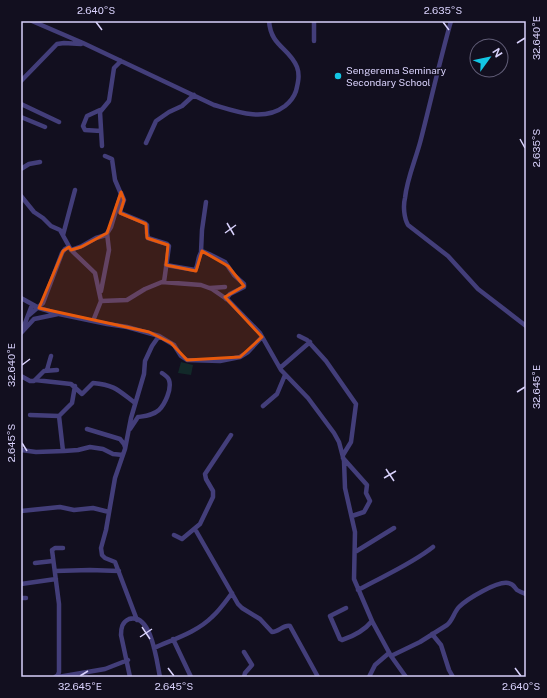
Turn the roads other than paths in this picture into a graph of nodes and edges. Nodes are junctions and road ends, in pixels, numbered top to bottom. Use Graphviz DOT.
graph roads {
  1 [pos="32,21"];
  2 [pos="269,21"];
  3 [pos="314,21"];
  4 [pos="451,21"];
  5 [pos="314,41"];
  6 [pos="84,44"];
  7 [pos="121,61"];
  8 [pos="21,81"];
  9 [pos="194,95"];
  10 [pos="21,104"];
  11 [pos="100,110"];
  12 [pos="21,117"];
  13 [pos="59,122"];
  14 [pos="45,127"];
  15 [pos="101,131"];
  16 [pos="146,143"];
  17 [pos="102,146"];
  18 [pos="105,156"];
  19 [pos="40,162"];
  20 [pos="21,169"];
  21 [pos="75,190"];
  22 [pos="120,192"];
  23 [pos="21,196"];
  24 [pos="206,202"];
  25 [pos="107,233"];
  26 [pos="63,235"];
  27 [pos="70,249"];
  28 [pos="201,252"];
  29 [pos="166,265"];
  30 [pos="164,282"];
  31 [pos="226,287"];
  32 [pos="210,288"];
  33 [pos="100,295"];
  34 [pos="21,298"];
  35 [pos="226,299"];
  36 [pos="100,301"];
  37 [pos="32,305"];
  38 [pos="39,308"];
  39 [pos="59,314"];
  40 [pos="29,315"];
  41 [pos="93,321"];
  42 [pos="526,326"];
  43 [pos="21,333"];
  44 [pos="159,336"];
  45 [pos="299,336"];
  46 [pos="262,337"];
  47 [pos="310,342"];
  48 [pos="51,356"];
  49 [pos="280,368"];
  50 [pos="47,370"];
  51 [pos="57,370"];
  52 [pos="162,373"];
  53 [pos="285,375"];
  54 [pos="21,376"];
  55 [pos="35,380"];
  56 [pos="75,386"];
  57 [pos="135,403"];
  58 [pos="263,406"];
  59 [pos="30,414"];
  60 [pos="59,416"];
  61 [pos="87,429"];
  62 [pos="128,434"];
  63 [pos="231,435"];
  64 [pos="125,449"];
  65 [pos="21,450"];
  66 [pos="63,451"];
  67 [pos="123,455"];
  68 [pos="343,456"];
  69 [pos="21,511"];
  70 [pos="109,512"];
  71 [pos="352,516"];
  72 [pos="394,528"];
  73 [pos="195,529"];
  74 [pos="174,536"];
  75 [pos="433,547"];
  76 [pos="63,548"];
  77 [pos="355,552"];
  78 [pos="53,561"];
  79 [pos="35,563"];
  80 [pos="55,571"];
  81 [pos="119,571"];
  82 [pos="56,579"];
  83 [pos="21,584"];
  84 [pos="358,590"];
  85 [pos="232,593"];
  86 [pos="526,594"];
  87 [pos="346,608"];
  88 [pos="136,620"];
  89 [pos="372,621"];
  90 [pos="432,634"];
  91 [pos="173,639"];
  92 [pos="154,648"];
  93 [pos="244,652"];
  94 [pos="390,654"];
  95 [pos="128,660"];
  96 [pos="61,676"];
  97 [pos="54,677"];
  98 [pos="58,677"];
  99 [pos="64,677"];
  100 [pos="130,677"];
  101 [pos="160,677"];
  102 [pos="191,677"];
  103 [pos="244,677"];
  104 [pos="318,677"];
  105 [pos="369,677"];
  106 [pos="406,677"];
  107 [pos="453,677"];
  1 -- 6 [label="street"];
  2 -- 9 [label="street"];
  3 -- 5 [label="street"];
  4 -- 42 [label="street"];
  6 -- 7 [label="street"];
  6 -- 8 [label="street"];
  7 -- 9 [label="street"];
  7 -- 11 [label="street"];
  9 -- 16 [label="street"];
  10 -- 13 [label="street"];
  11 -- 15 [label="street"];
  11 -- 15 [label="street"];
  12 -- 14 [label="street"];
  15 -- 17 [label="street"];
  18 -- 22 [label="street"];
  19 -- 20 [label="street"];
  21 -- 26 [label="street"];
  22 -- 25 [label="street"];
  22 -- 29 [label="street"];
  23 -- 26 [label="street"];
  24 -- 28 [label="street"];
  25 -- 27 [label="street"];
  25 -- 33 [label="street"];
  26 -- 27 [label="street"];
  27 -- 33 [label="street"];
  27 -- 38 [label="street"];
  28 -- 29 [label="street"];
  28 -- 35 [label="street"];
  29 -- 30 [label="street"];
  30 -- 32 [label="street"];
  30 -- 36 [label="street"];
  31 -- 32 [label="street"];
  32 -- 35 [label="street"];
  33 -- 36 [label="street"];
  34 -- 37 [label="street"];
  35 -- 46 [label="street"];
  36 -- 41 [label="street"];
  37 -- 38 [label="street"];
  37 -- 40 [label="street"];
  38 -- 39 [label="street"];
  38 -- 40 [label="street"];
  39 -- 41 [label="street"];
  39 -- 43 [label="street"];
  40 -- 43 [label="street"];
  41 -- 44 [label="street"];
  44 -- 46 [label="street"];
  44 -- 57 [label="street"];
  45 -- 47 [label="street"];
  46 -- 49 [label="street"];
  47 -- 49 [label="street"];
  47 -- 68 [label="street"];
  48 -- 50 [label="street"];
  49 -- 53 [label="street"];
  50 -- 51 [label="street"];
  50 -- 55 [label="street"];
  52 -- 62 [label="street"];
  53 -- 58 [label="street"];
  53 -- 68 [label="street"];
  54 -- 55 [label="street"];
  55 -- 56 [label="street"];
  56 -- 57 [label="street"];
  56 -- 60 [label="street"];
  57 -- 62 [label="street"];
  59 -- 60 [label="street"];
  60 -- 66 [label="street"];
  61 -- 64 [label="street"];
  62 -- 64 [label="street"];
  63 -- 73 [label="street"];
  64 -- 67 [label="street"];
  65 -- 66 [label="street"];
  66 -- 67 [label="street"];
  67 -- 70 [label="street"];
  68 -- 71 [label="street"];
  68 -- 71 [label="street"];
  69 -- 70 [label="street"];
  70 -- 81 [label="street"];
  71 -- 77 [label="street"];
  72 -- 77 [label="street"];
  73 -- 74 [label="street"];
  73 -- 85 [label="street"];
  75 -- 84 [label="street"];
  76 -- 78 [label="street"];
  77 -- 84 [label="street"];
  78 -- 79 [label="street"];
  78 -- 80 [label="street"];
  80 -- 81 [label="street"];
  80 -- 82 [label="street"];
  81 -- 88 [label="street"];
  82 -- 83 [label="street"];
  82 -- 97 [label="street"];
  84 -- 89 [label="street"];
  85 -- 91 [label="street"];
  85 -- 104 [label="street"];
  86 -- 90 [label="street"];
  87 -- 89 [label="street"];
  88 -- 92 [label="street"];
  88 -- 95 [label="street"];
  89 -- 94 [label="street"];
  90 -- 94 [label="street"];
  90 -- 107 [label="street"];
  91 -- 92 [label="street"];
  91 -- 102 [label="street"];
  92 -- 101 [label="street"];
  93 -- 103 [label="street"];
  94 -- 105 [label="street"];
  94 -- 106 [label="street"];
  95 -- 96 [label="street"];
  95 -- 100 [label="street"];
  96 -- 98 [label="street"];
  96 -- 99 [label="street"];
}
